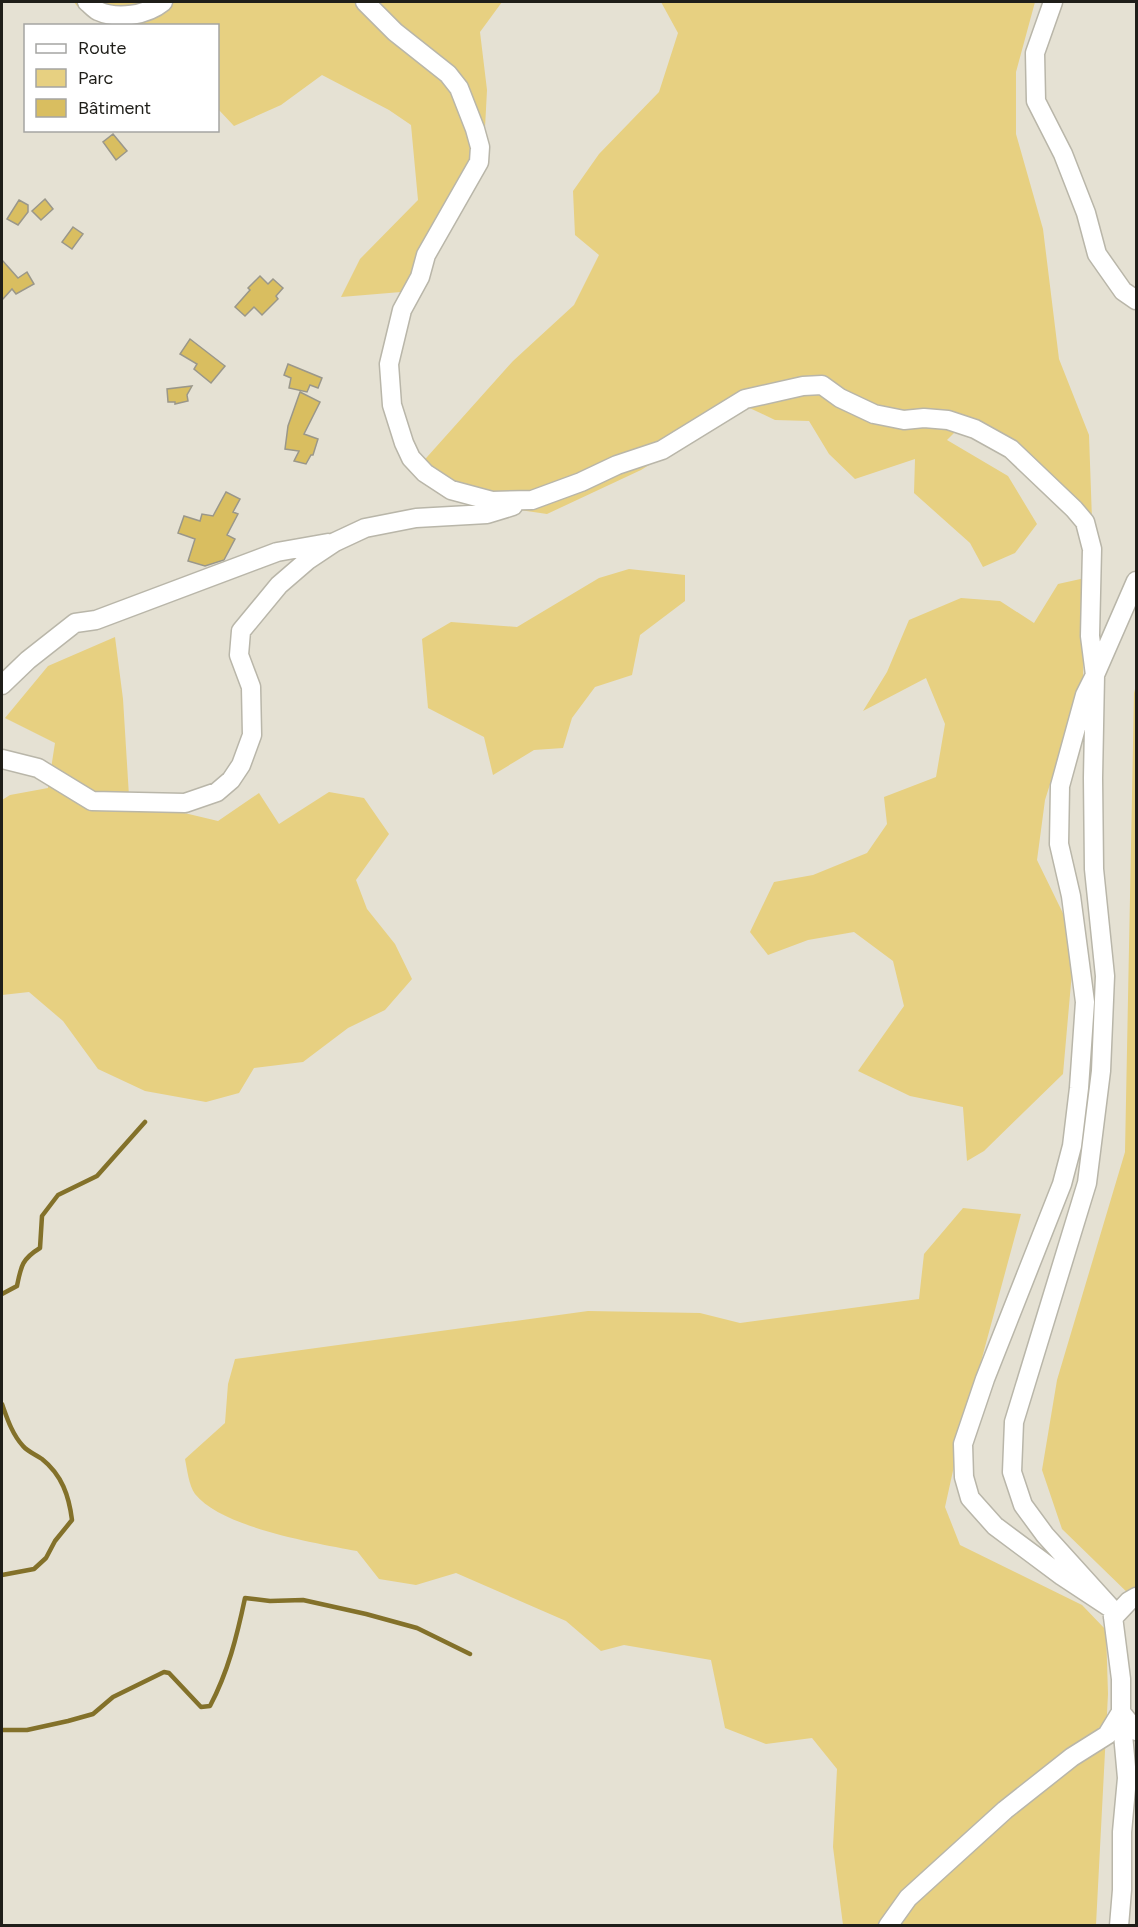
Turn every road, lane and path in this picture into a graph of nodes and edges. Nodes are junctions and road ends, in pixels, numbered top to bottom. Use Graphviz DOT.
graph roads {
  1 [pos="87,2"];
  2 [pos="163,2"];
  3 [pos="365,2"];
  4 [pos="1053,2"];
  5 [pos="1137,300"];
  6 [pos="532,500"];
  7 [pos="335,542"];
  8 [pos="1137,582"];
  9 [pos="1095,675"];
  10 [pos="2,685"];
  11 [pos="2,759"];
  12 [pos="1137,1597"];
  13 [pos="1113,1613"];
  14 [pos="1121,1712"];
  15 [pos="1137,1731"];
  16 [pos="888,1926"];
  17 [pos="1119,1926"];
  1 -- 2 [label="street"];
  3 -- 6 [label="street"];
  4 -- 5 [label="street"];
  6 -- 7 [label="street"];
  6 -- 9 [label="street"];
  7 -- 10 [label="street"];
  7 -- 11 [label="street"];
  8 -- 9 [label="street"];
  9 -- 13 [label="street"];
  9 -- 13 [label="street"];
  12 -- 13 [label="street"];
  13 -- 14 [label="street"];
  14 -- 15 [label="street"];
  14 -- 16 [label="street"];
  14 -- 17 [label="street"];
}
